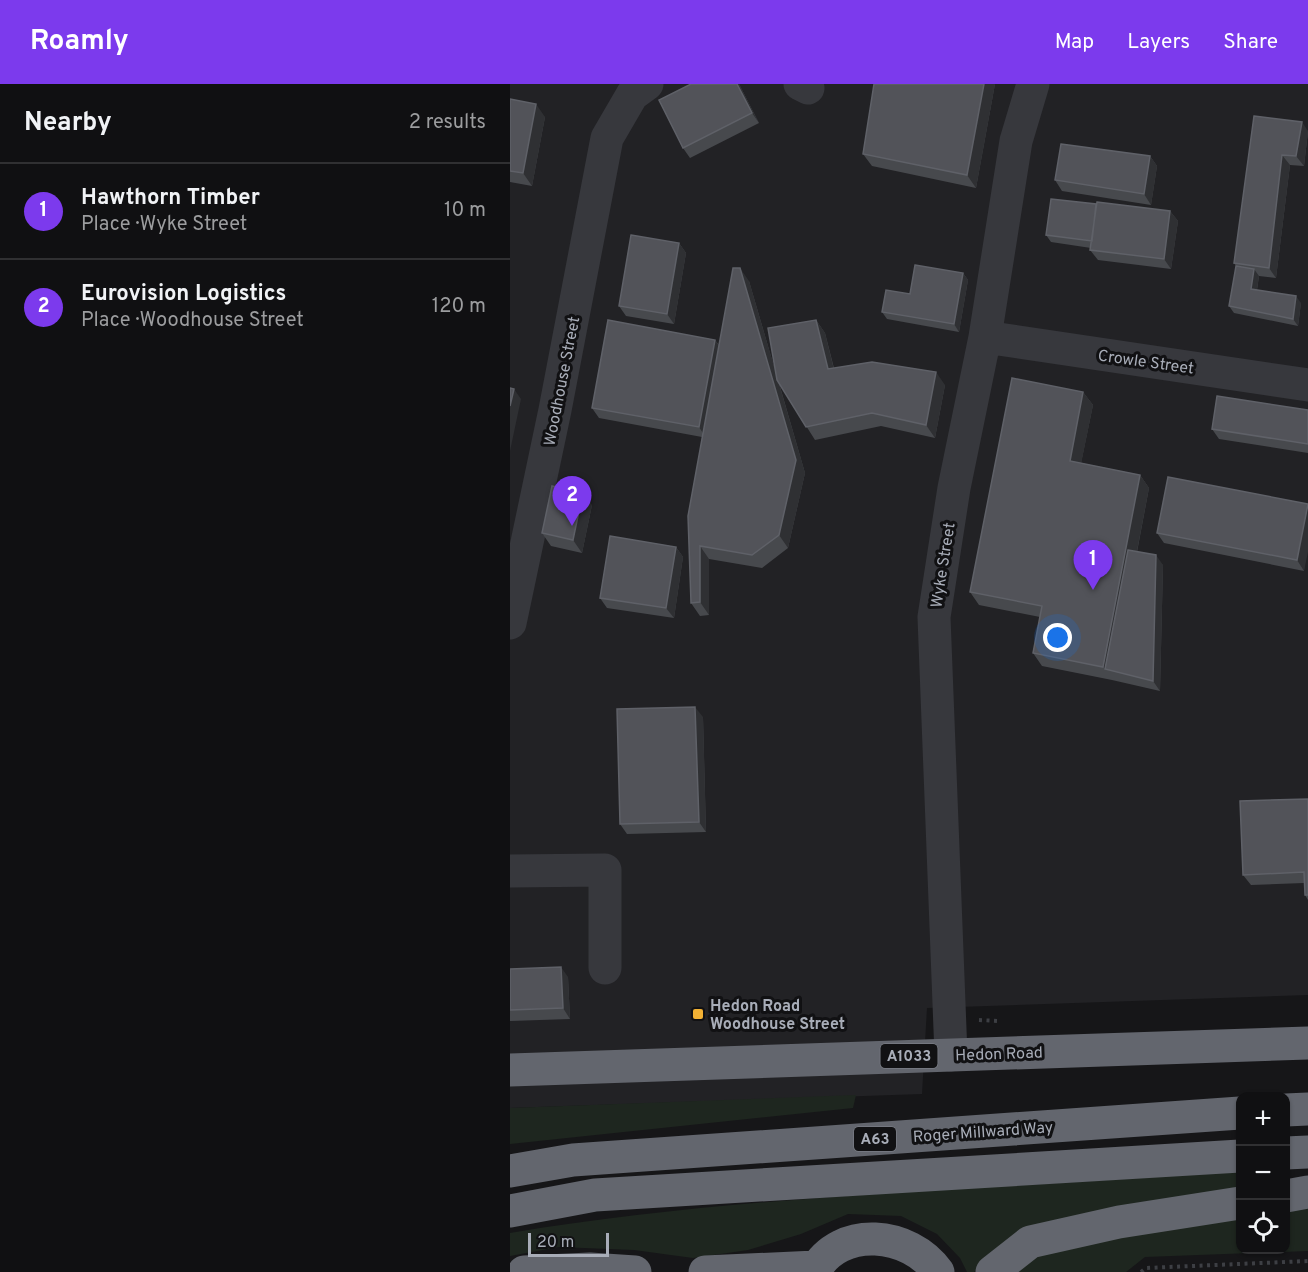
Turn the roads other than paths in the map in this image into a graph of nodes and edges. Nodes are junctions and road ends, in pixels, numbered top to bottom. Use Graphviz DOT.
graph roads {
  1 [pos="647,84"];
  2 [pos="1033,84"];
  3 [pos="985,337"];
  4 [pos="1308,385"];
  5 [pos="515,574"];
  6 [pos="510,623"];
  7 [pos="510,871"];
  8 [pos="605,968"];
  9 [pos="1308,1043"];
  10 [pos="951,1055"];
  11 [pos="510,1070"];
  12 [pos="1308,1109"];
  13 [pos="1290,1110"];
  14 [pos="1236,1113"];
  15 [pos="1308,1152"];
  16 [pos="1290,1154"];
  17 [pos="1236,1156"];
  18 [pos="510,1171"];
  19 [pos="1308,1192"];
  20 [pos="1290,1195"];
  21 [pos="1236,1204"];
  22 [pos="510,1211"];
  23 [pos="815,1269"];
  24 [pos="524,1272"];
  25 [pos="635,1272"];
  26 [pos="705,1272"];
  27 [pos="938,1272"];
  28 [pos="992,1272"];
  1 -- 5 [label="street, Woodhouse Street"];
  2 -- 3 [label="street, Wyke Street"];
  3 -- 4 [label="street, Crowle Street"];
  3 -- 10 [label="street, Wyke Street"];
  5 -- 6 [label="street, Woodhouse Street"];
  7 -- 8 [label="street"];
  9 -- 10 [label="highway, Hedon Road / A1033"];
  10 -- 11 [label="highway, Hedon Road / A1033"];
  12 -- 13 [label="highway"];
  14 -- 18 [label="highway, Roger Millward Way / A63"];
  15 -- 16 [label="highway"];
  17 -- 22 [label="highway"];
  19 -- 20 [label="highway"];
  21 -- 28 [label="highway"];
  23 -- 26 [label="highway"];
  23 -- 27 [label="highway"];
  24 -- 25 [label="highway"];
}
